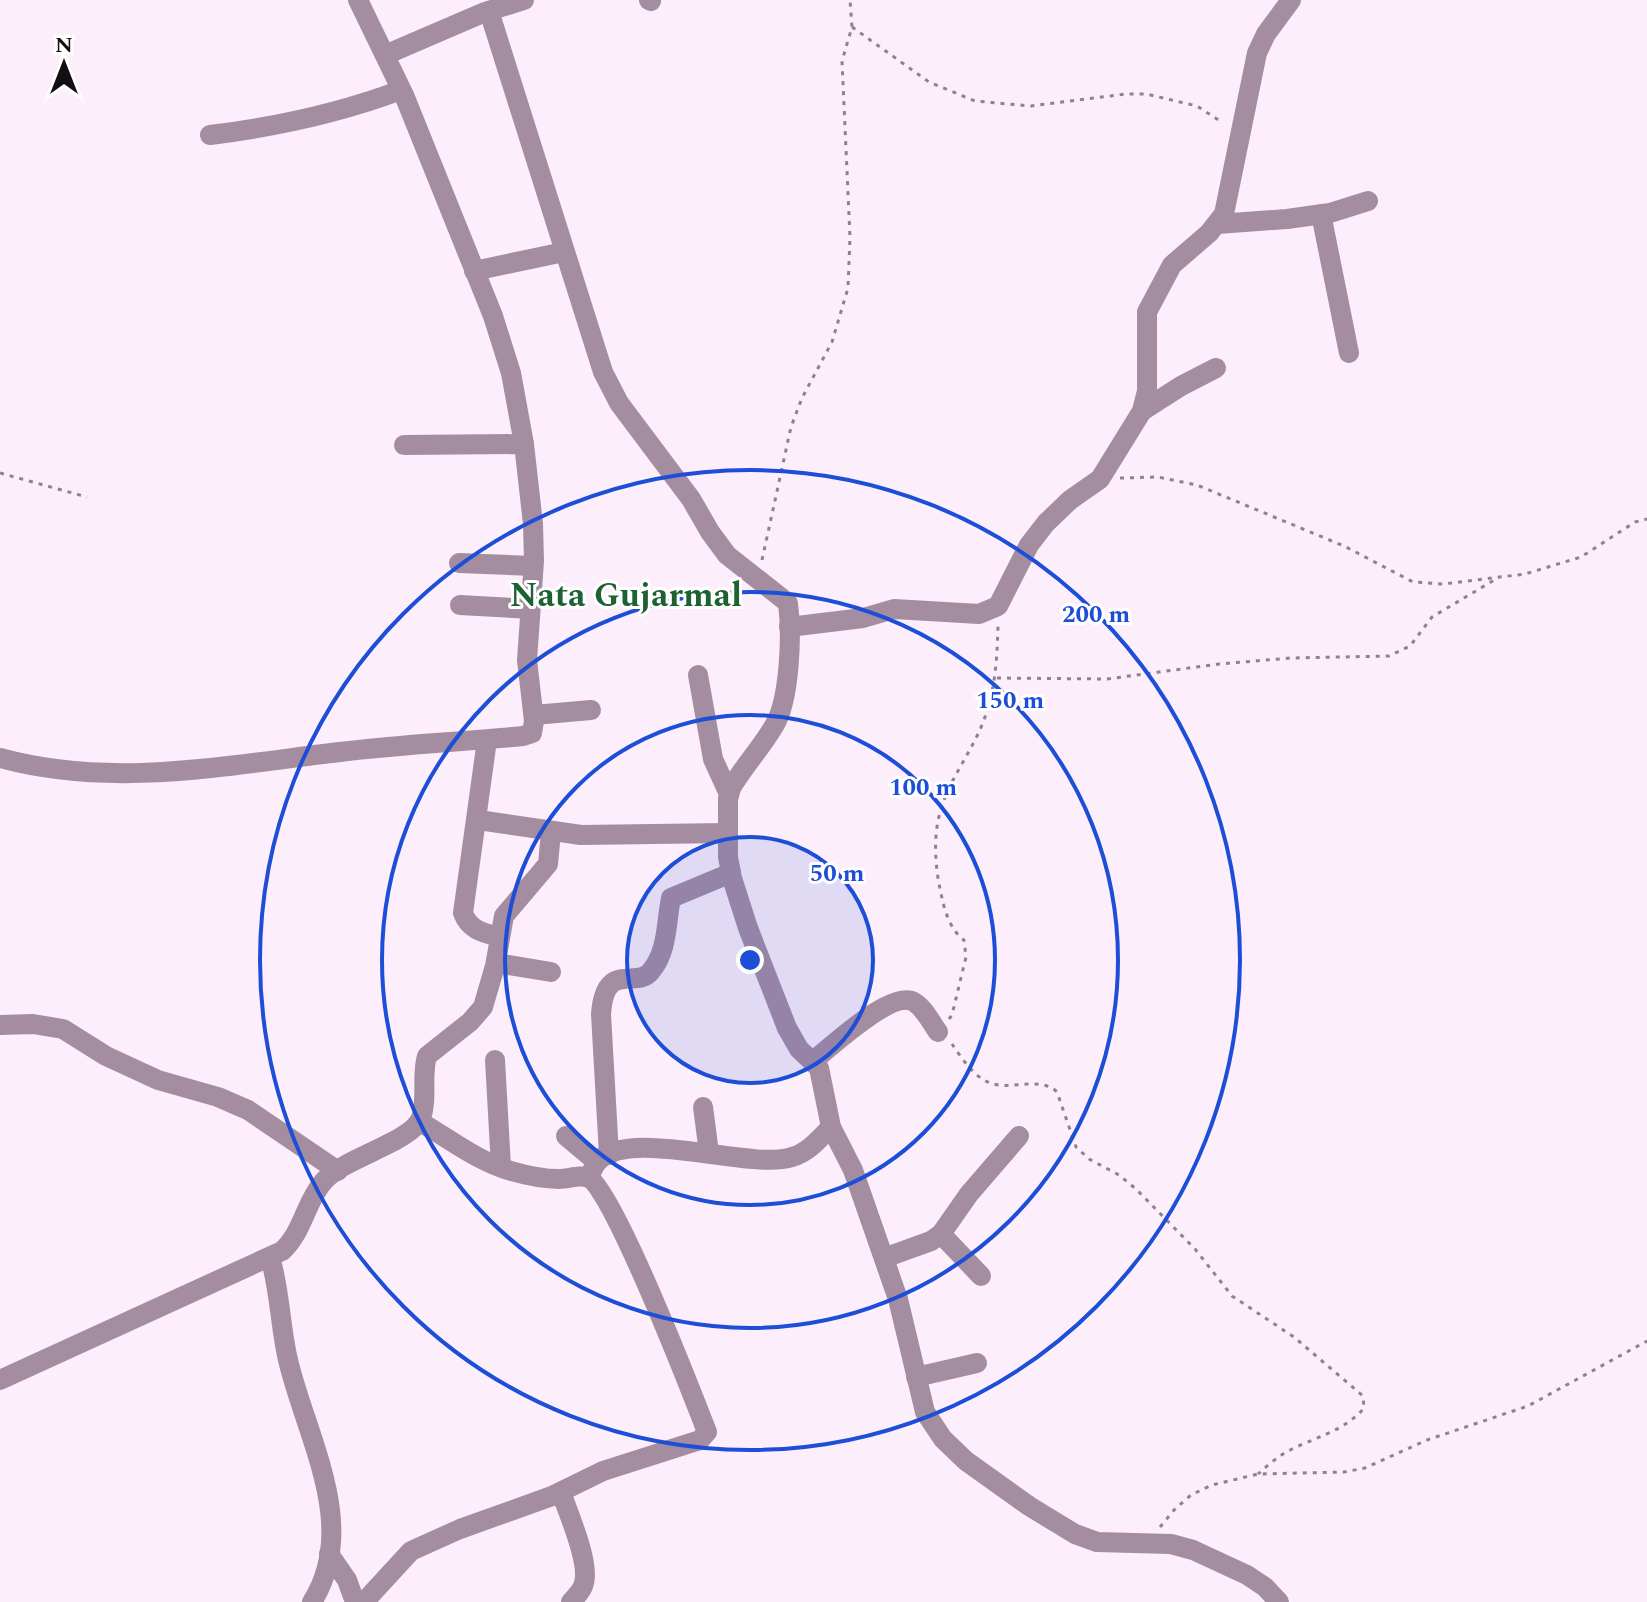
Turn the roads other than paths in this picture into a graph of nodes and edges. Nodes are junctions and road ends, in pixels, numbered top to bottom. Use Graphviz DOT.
graph roads {
  1 [pos="358,0"];
  2 [pos="524,0"];
  3 [pos="1291,0"];
  4 [pos="489,11"];
  5 [pos="385,55"];
  6 [pos="401,90"];
  7 [pos="210,135"];
  8 [pos="1368,201"];
  9 [pos="1321,214"];
  10 [pos="1218,224"];
  11 [pos="564,252"];
  12 [pos="474,271"];
  13 [pos="1349,353"];
  14 [pos="1216,368"];
  15 [pos="1142,411"];
  16 [pos="524,444"];
  17 [pos="404,445"];
  18 [pos="459,563"];
  19 [pos="533,566"];
  20 [pos="460,605"];
  21 [pos="530,609"];
  22 [pos="789,627"];
  23 [pos="698,675"];
  24 [pos="591,710"];
  25 [pos="533,724"];
  26 [pos="487,740"];
  27 [pos="0,758"];
  28 [pos="729,794"];
  29 [pos="478,820"];
  30 [pos="551,832"];
  31 [pos="727,833"];
  32 [pos="731,873"];
  33 [pos="500,937"];
  34 [pos="496,963"];
  35 [pos="551,972"];
  36 [pos="0,1025"];
  37 [pos="938,1032"];
  38 [pos="495,1060"];
  39 [pos="813,1061"];
  40 [pos="703,1107"];
  41 [pos="420,1122"];
  42 [pos="831,1127"];
  43 [pos="566,1136"];
  44 [pos="1019,1136"];
  45 [pos="709,1153"];
  46 [pos="598,1165"];
  47 [pos="501,1167"];
  48 [pos="338,1171"];
  49 [pos="941,1234"];
  50 [pos="270,1257"];
  51 [pos="884,1258"];
  52 [pos="981,1276"];
  53 [pos="977,1363"];
  54 [pos="916,1377"];
  55 [pos="0,1380"];
  56 [pos="561,1492"];
  57 [pos="329,1554"];
  58 [pos="312,1602"];
  59 [pos="355,1602"];
  60 [pos="364,1602"];
  61 [pos="571,1602"];
  62 [pos="1279,1602"];
  1 -- 5 [label="street"];
  2 -- 4 [label="street"];
  3 -- 10 [label="street"];
  4 -- 5 [label="street"];
  4 -- 11 [label="street"];
  5 -- 6 [label="street"];
  6 -- 7 [label="street"];
  6 -- 12 [label="street"];
  8 -- 9 [label="street"];
  9 -- 10 [label="street"];
  9 -- 13 [label="street"];
  10 -- 15 [label="street"];
  11 -- 12 [label="street"];
  11 -- 22 [label="street"];
  12 -- 16 [label="street"];
  14 -- 15 [label="street"];
  15 -- 22 [label="street"];
  16 -- 17 [label="street"];
  16 -- 19 [label="street"];
  18 -- 19 [label="street"];
  19 -- 21 [label="street"];
  20 -- 21 [label="street"];
  21 -- 25 [label="street"];
  22 -- 28 [label="street"];
  23 -- 28 [label="street"];
  24 -- 25 [label="street"];
  25 -- 26 [label="street"];
  26 -- 27 [label="street"];
  26 -- 29 [label="street"];
  28 -- 31 [label="street"];
  29 -- 30 [label="street"];
  29 -- 33 [label="street"];
  30 -- 31 [label="street"];
  30 -- 33 [label="street"];
  31 -- 32 [label="street"];
  32 -- 39 [label="street"];
  32 -- 46 [label="street"];
  33 -- 34 [label="street"];
  34 -- 35 [label="street"];
  34 -- 41 [label="street"];
  36 -- 48 [label="street"];
  37 -- 39 [label="street"];
  38 -- 47 [label="street"];
  39 -- 42 [label="street"];
  40 -- 45 [label="street"];
  41 -- 47 [label="street"];
  41 -- 48 [label="street"];
  42 -- 45 [label="street"];
  42 -- 51 [label="street"];
  43 -- 46 [label="street"];
  44 -- 49 [label="street"];
  45 -- 46 [label="street"];
  46 -- 47 [label="street"];
  46 -- 56 [label="street"];
  48 -- 50 [label="street"];
  49 -- 51 [label="street"];
  49 -- 52 [label="street"];
  50 -- 55 [label="street"];
  50 -- 57 [label="street"];
  51 -- 54 [label="street"];
  53 -- 54 [label="street"];
  54 -- 62 [label="street"];
  56 -- 60 [label="street"];
  56 -- 61 [label="street"];
  57 -- 58 [label="street"];
  57 -- 59 [label="street"];
}
